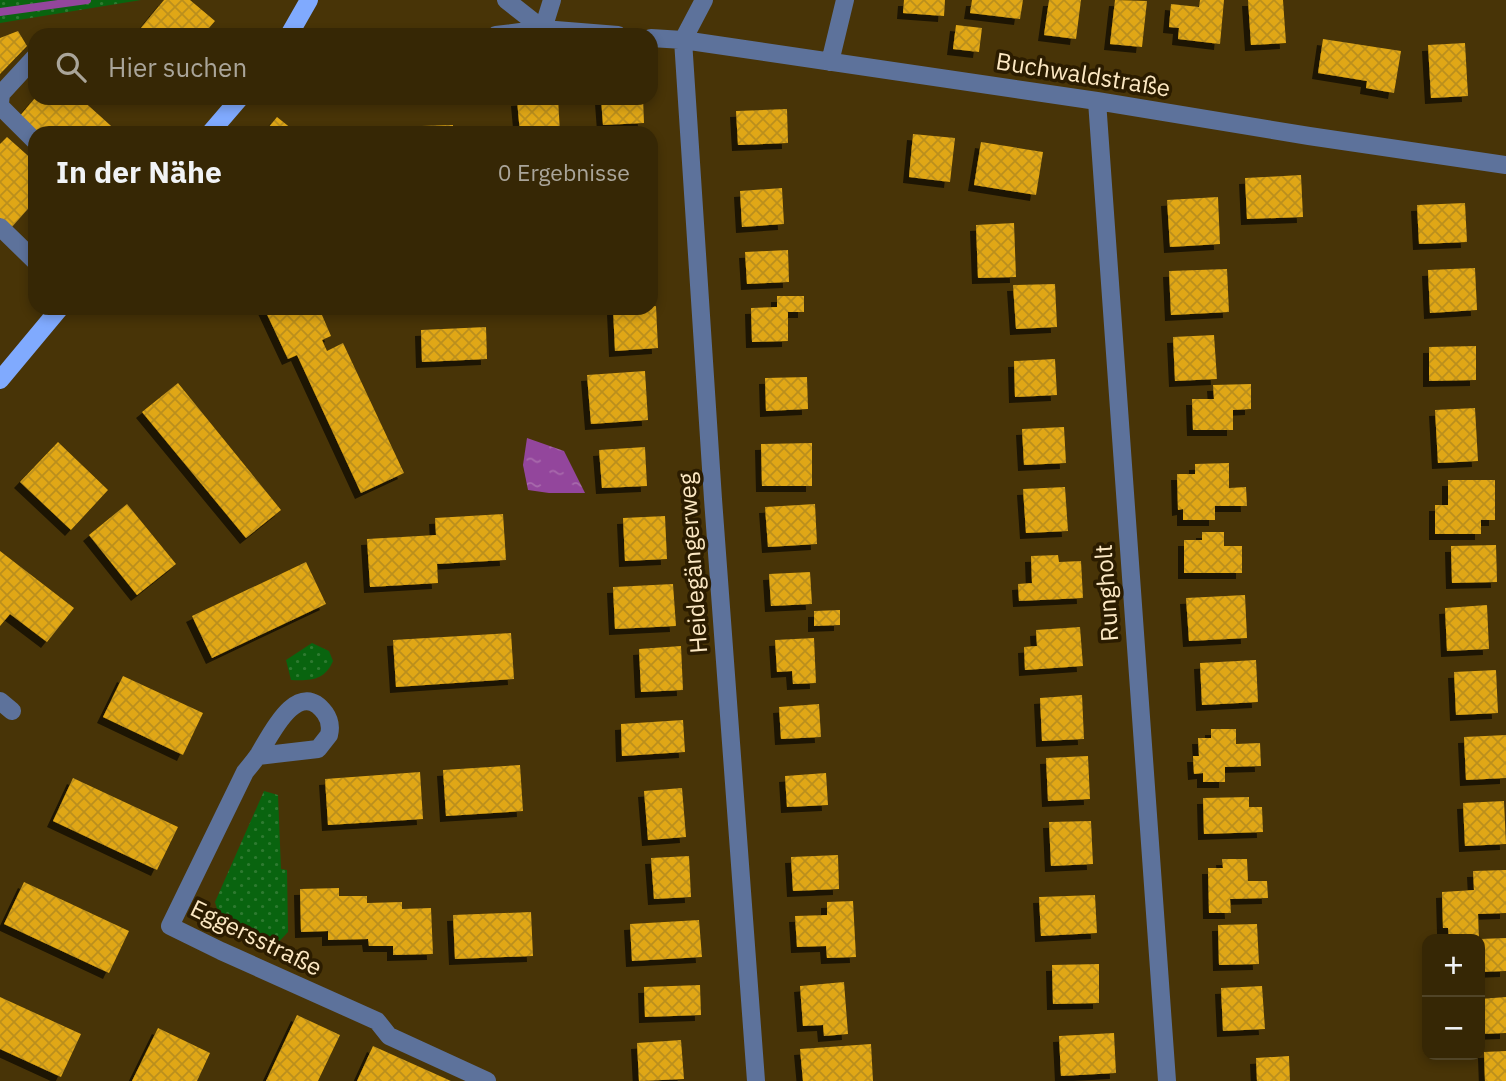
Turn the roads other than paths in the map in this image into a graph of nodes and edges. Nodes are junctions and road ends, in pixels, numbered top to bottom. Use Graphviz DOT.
graph roads {
  1 [pos="309,0"];
  2 [pos="506,0"];
  3 [pos="552,0"];
  4 [pos="704,0"];
  5 [pos="845,0"];
  6 [pos="293,28"];
  7 [pos="542,28"];
  8 [pos="543,28"];
  9 [pos="658,38"];
  10 [pos="683,40"];
  11 [pos="830,62"];
  12 [pos="28,65"];
  13 [pos="1097,101"];
  14 [pos="0,104"];
  15 [pos="234,105"];
  16 [pos="216,126"];
  17 [pos="28,134"];
  18 [pos="1506,165"];
  19 [pos="0,227"];
  20 [pos="28,254"];
  21 [pos="55,315"];
  22 [pos="0,380"];
  23 [pos="258,756"];
  24 [pos="487,1081"];
  25 [pos="756,1081"];
  26 [pos="1167,1081"];
  1 -- 6 [label="main road"];
  2 -- 7 [label="street"];
  3 -- 8 [label="street"];
  4 -- 10 [label="street"];
  5 -- 11 [label="street"];
  9 -- 10 [label="street, Buchwaldstraße"];
  10 -- 11 [label="street, Buchwaldstraße"];
  10 -- 25 [label="street, Heidegängerweg"];
  11 -- 13 [label="street, Buchwaldstraße"];
  12 -- 14 [label="street"];
  13 -- 18 [label="street, Buchwaldstraße"];
  13 -- 26 [label="street, Rungholt"];
  14 -- 17 [label="street"];
  15 -- 16 [label="main road"];
  19 -- 20 [label="street"];
  21 -- 22 [label="main road"];
  23 -- 24 [label="street, Eggersstraße"];
}
